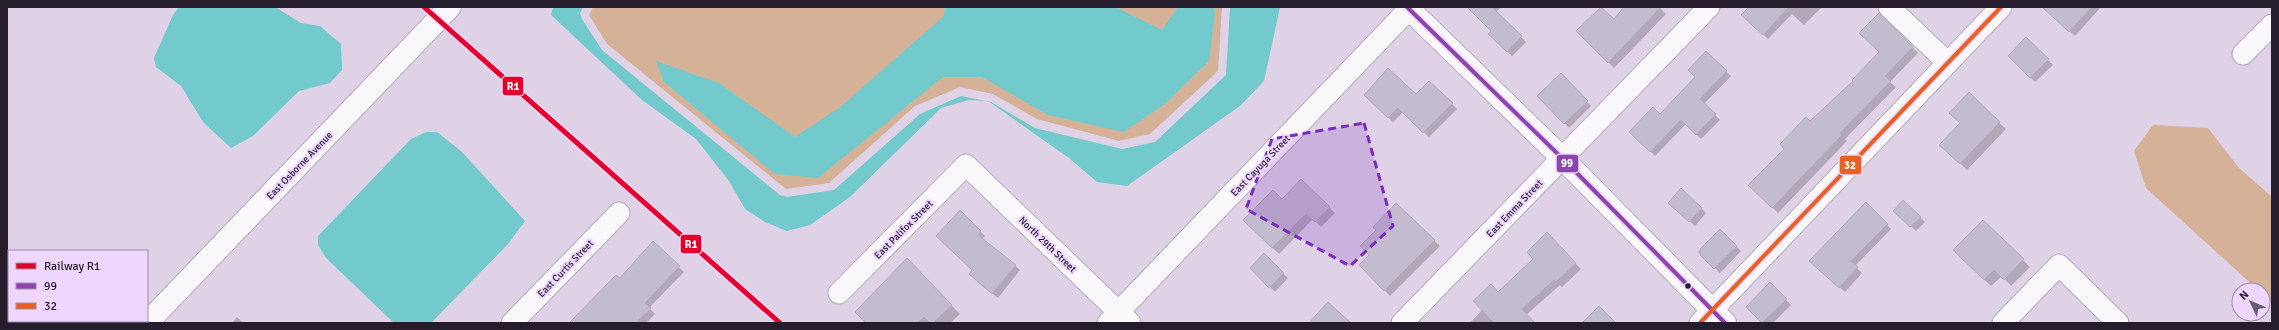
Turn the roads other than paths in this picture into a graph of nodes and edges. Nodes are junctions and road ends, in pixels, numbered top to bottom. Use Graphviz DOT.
graph roads {
  1 [pos="450,7"];
  2 [pos="1709,7"];
  3 [pos="1890,7"];
  4 [pos="2001,7"];
  5 [pos="1409,8"];
  6 [pos="2272,25"];
  7 [pos="2243,54"];
  8 [pos="1948,63"];
  9 [pos="1562,158"];
  10 [pos="966,165"];
  11 [pos="619,213"];
  12 [pos="839,293"];
  13 [pos="1119,319"];
  14 [pos="1713,319"];
  15 [pos="148,323"];
  16 [pos="512,323"];
  17 [pos="1402,323"];
  18 [pos="2003,323"];
  19 [pos="2118,323"];
  1 -- 15 [label="street, East Osborne Avenue"];
  2 -- 9 [label="street, East Emma Street"];
  3 -- 8 [label="street"];
  4 -- 8 [label="street"];
  5 -- 9 [label="street"];
  5 -- 13 [label="street, East Cayuga Street"];
  6 -- 7 [label="street"];
  8 -- 14 [label="street"];
  9 -- 14 [label="street"];
  9 -- 17 [label="street, East Emma Street"];
  10 -- 12 [label="street, East Palifox Street"];
  10 -- 13 [label="street, North 29th Street"];
  11 -- 16 [label="street, East Curtis Street"];
  18 -- 19 [label="street"];
}
